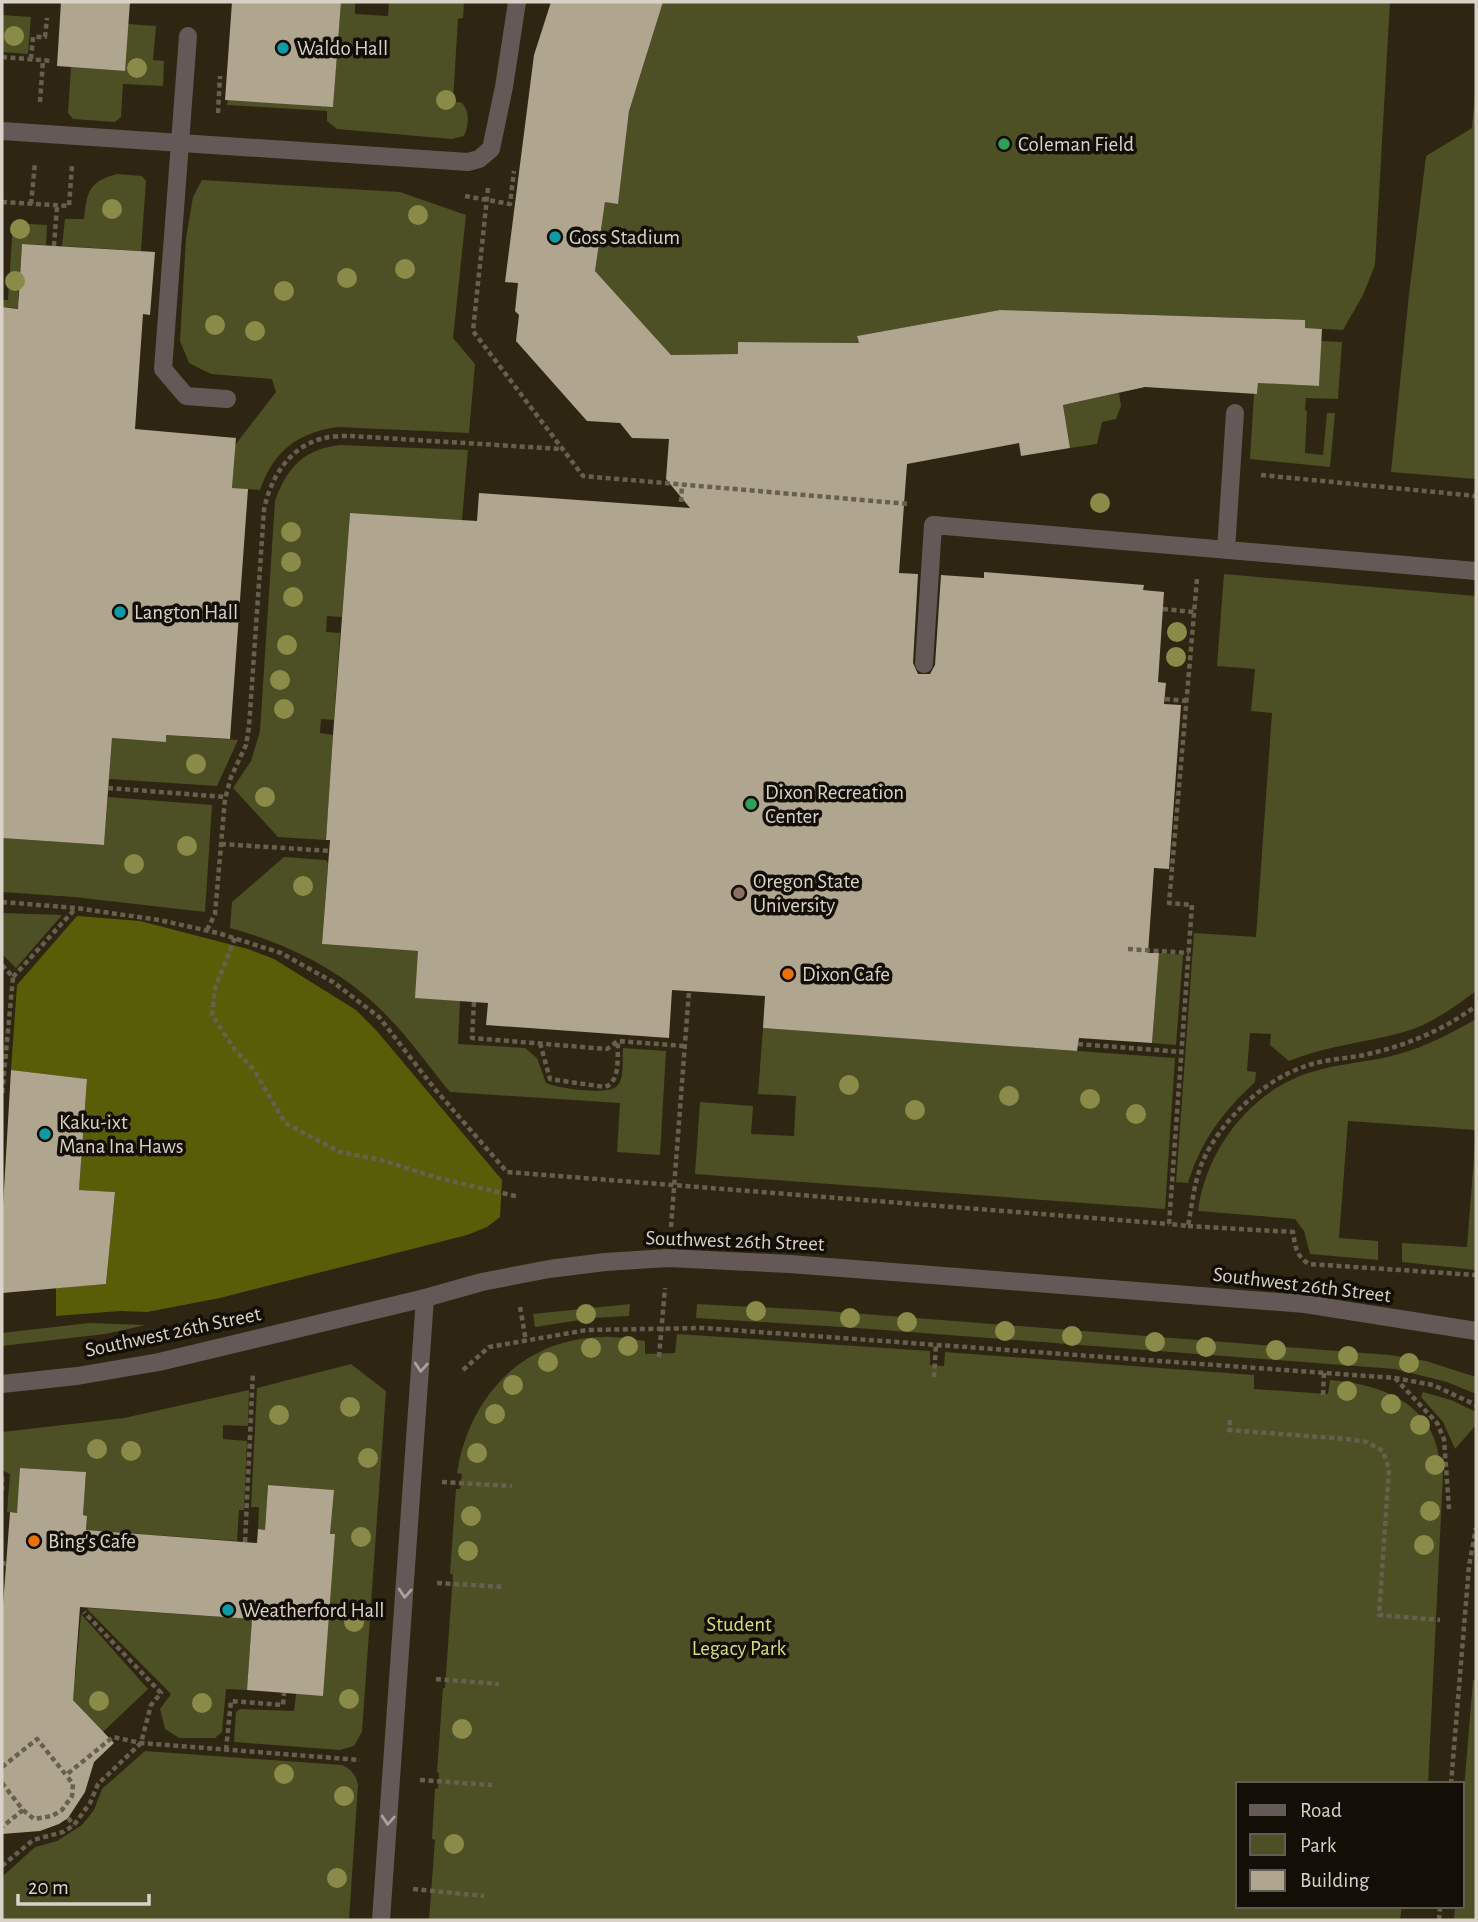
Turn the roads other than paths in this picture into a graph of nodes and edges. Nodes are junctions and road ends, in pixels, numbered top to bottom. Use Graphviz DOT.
graph roads {
  1 [pos="517,2"];
  2 [pos="188,36"];
  3 [pos="2,131"];
  4 [pos="180,143"];
  5 [pos="227,399"];
  6 [pos="1235,413"];
  7 [pos="1226,550"];
  8 [pos="1476,571"];
  9 [pos="924,664"];
  10 [pos="425,1298"];
  11 [pos="1476,1331"];
  12 [pos="2,1384"];
  13 [pos="381,1920"];
  1 -- 4 [label="street"];
  2 -- 4 [label="street"];
  3 -- 4 [label="street"];
  4 -- 5 [label="street"];
  6 -- 7 [label="street"];
  7 -- 8 [label="street"];
  7 -- 9 [label="street"];
  10 -- 11 [label="street, Southwest 26th Street"];
  10 -- 12 [label="street, Southwest 26th Street"];
  10 -- 13 [label="street, one-way"];
}
